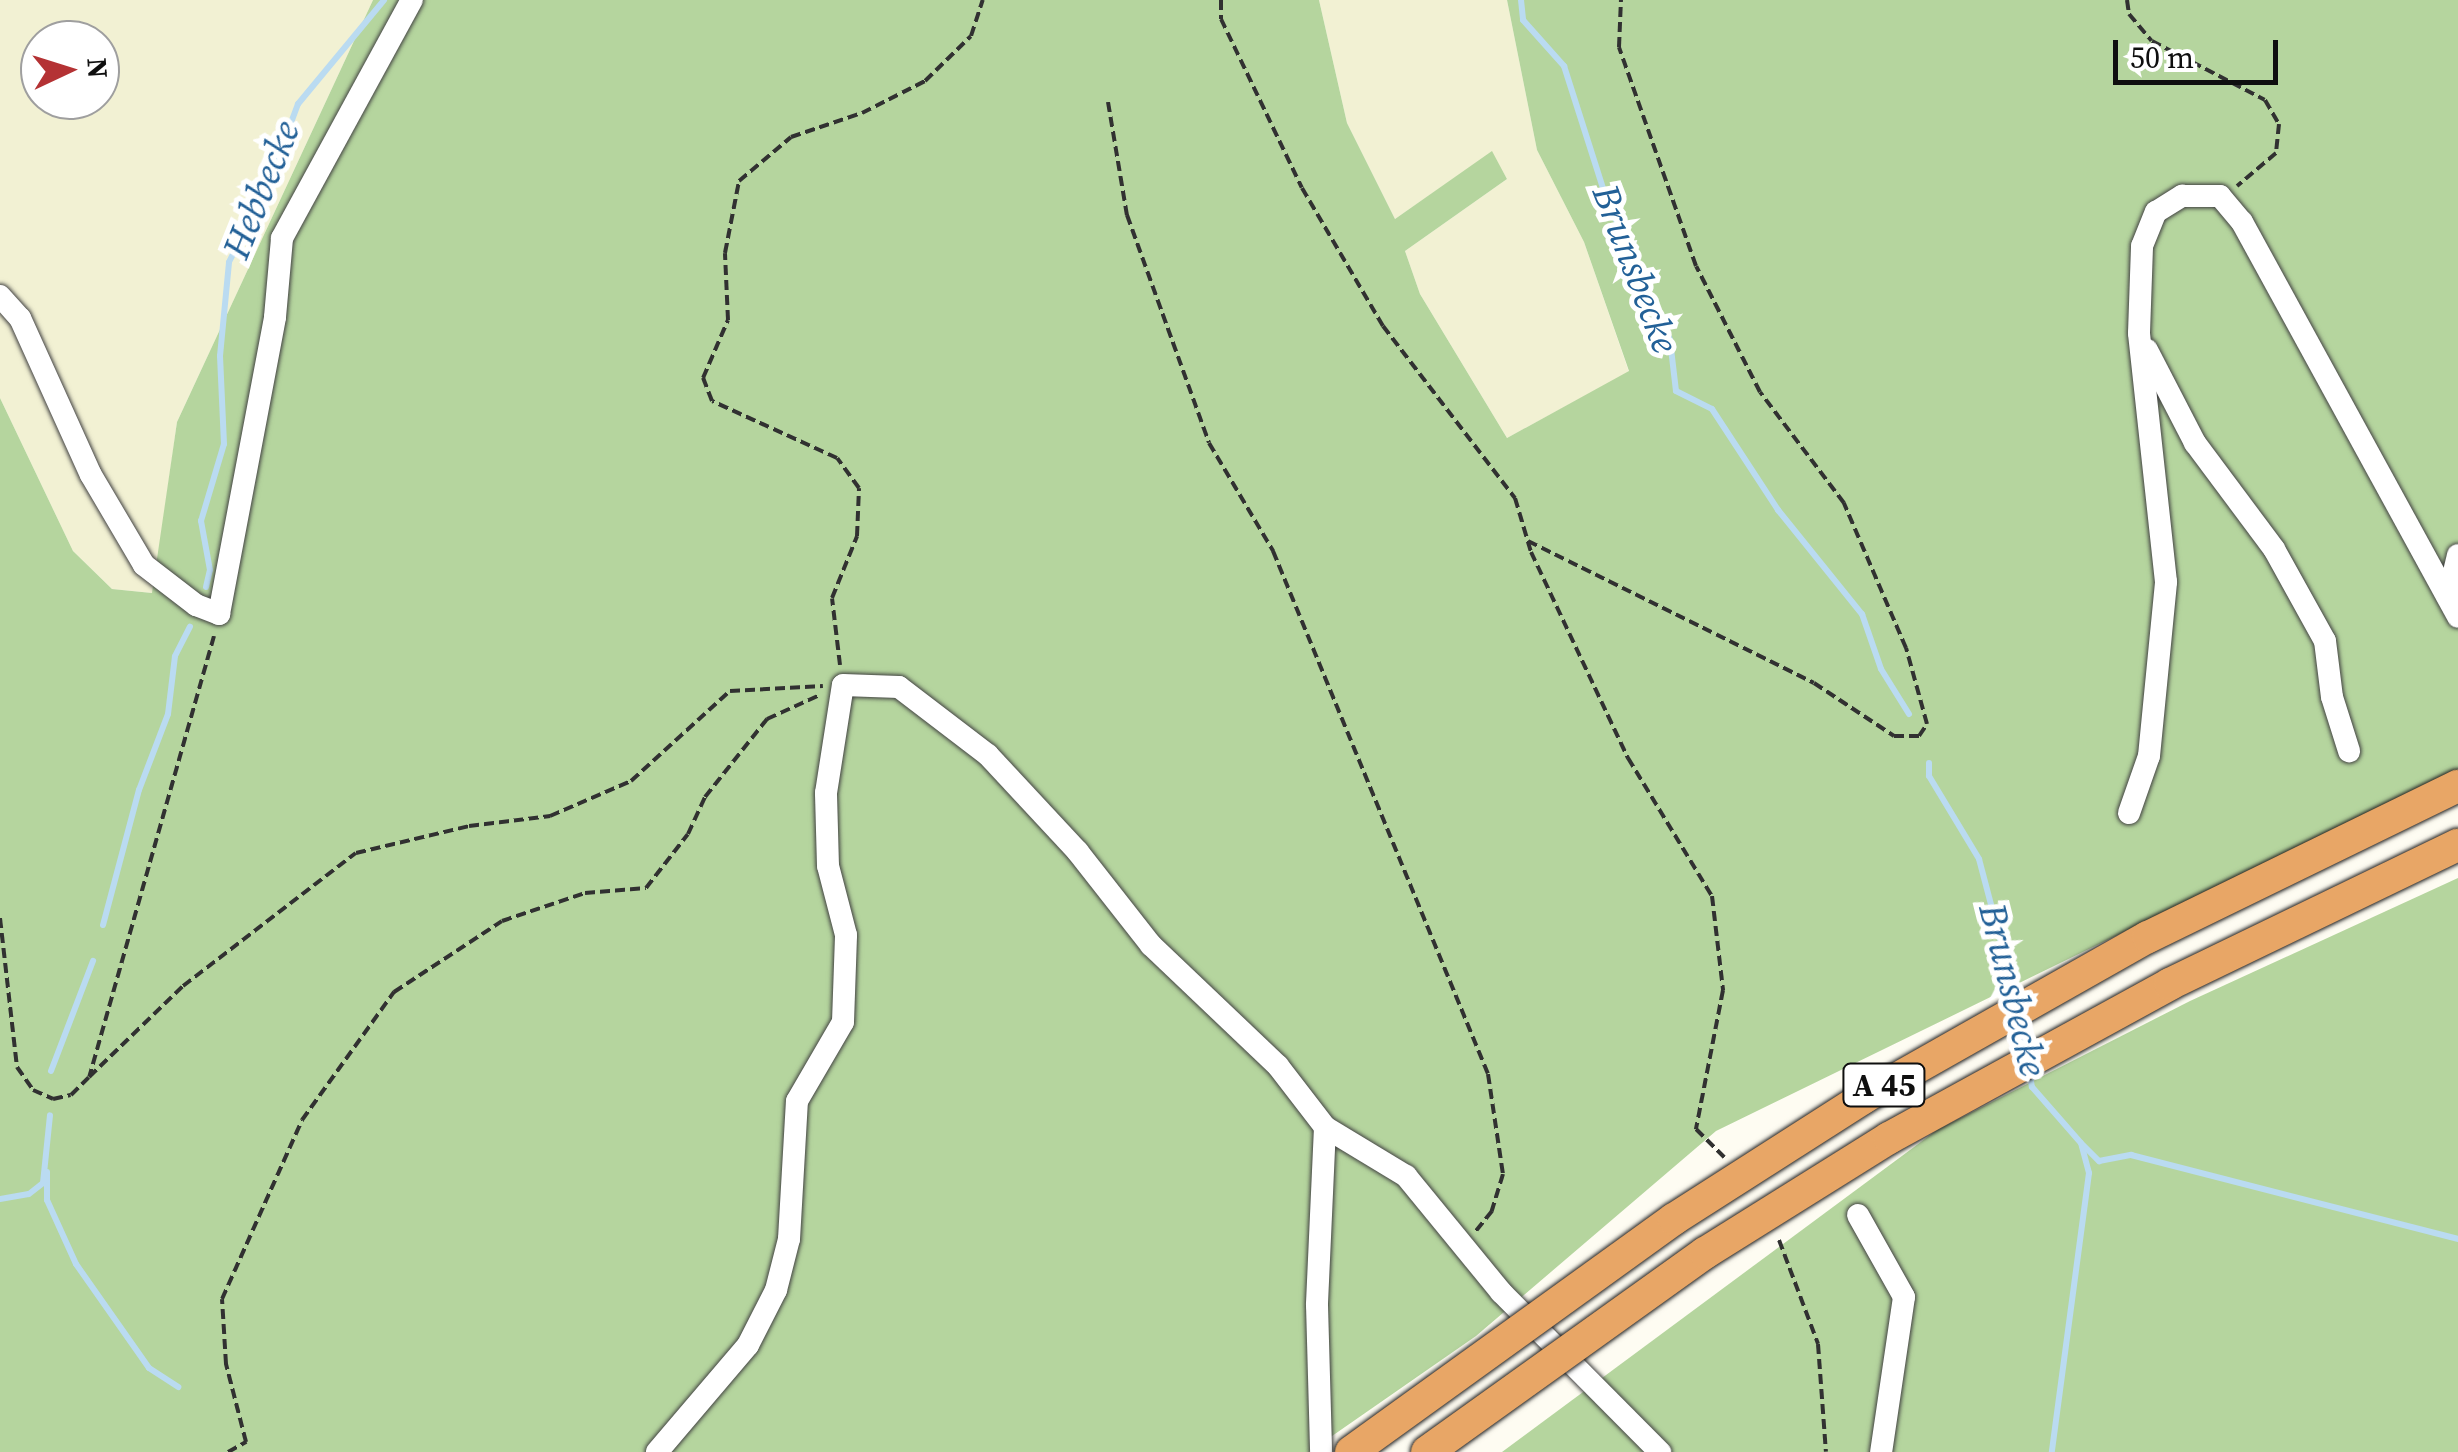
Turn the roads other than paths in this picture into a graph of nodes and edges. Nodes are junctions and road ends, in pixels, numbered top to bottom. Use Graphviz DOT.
graph roads {
  1 [pos="412,0"];
  2 [pos="0,296"];
  3 [pos="2139,333"];
  4 [pos="2458,555"];
  5 [pos="2453,607"];
  6 [pos="2348,750"];
  7 [pos="2458,786"];
  8 [pos="2129,813"];
  9 [pos="2458,845"];
  10 [pos="1325,1126"];
  11 [pos="1858,1215"];
  12 [pos="657,1452"];
  13 [pos="1322,1452"];
  14 [pos="1351,1452"];
  15 [pos="1427,1452"];
  16 [pos="1660,1452"];
  17 [pos="1881,1452"];
  1 -- 2 [label="street"];
  3 -- 5 [label="street"];
  3 -- 6 [label="street"];
  3 -- 8 [label="street"];
  4 -- 5 [label="street"];
  7 -- 14 [label="highway, A 45, bridge"];
  9 -- 15 [label="highway, A 45, bridge"];
  10 -- 12 [label="street"];
  10 -- 13 [label="street"];
  10 -- 16 [label="street"];
  11 -- 17 [label="street"];
}
